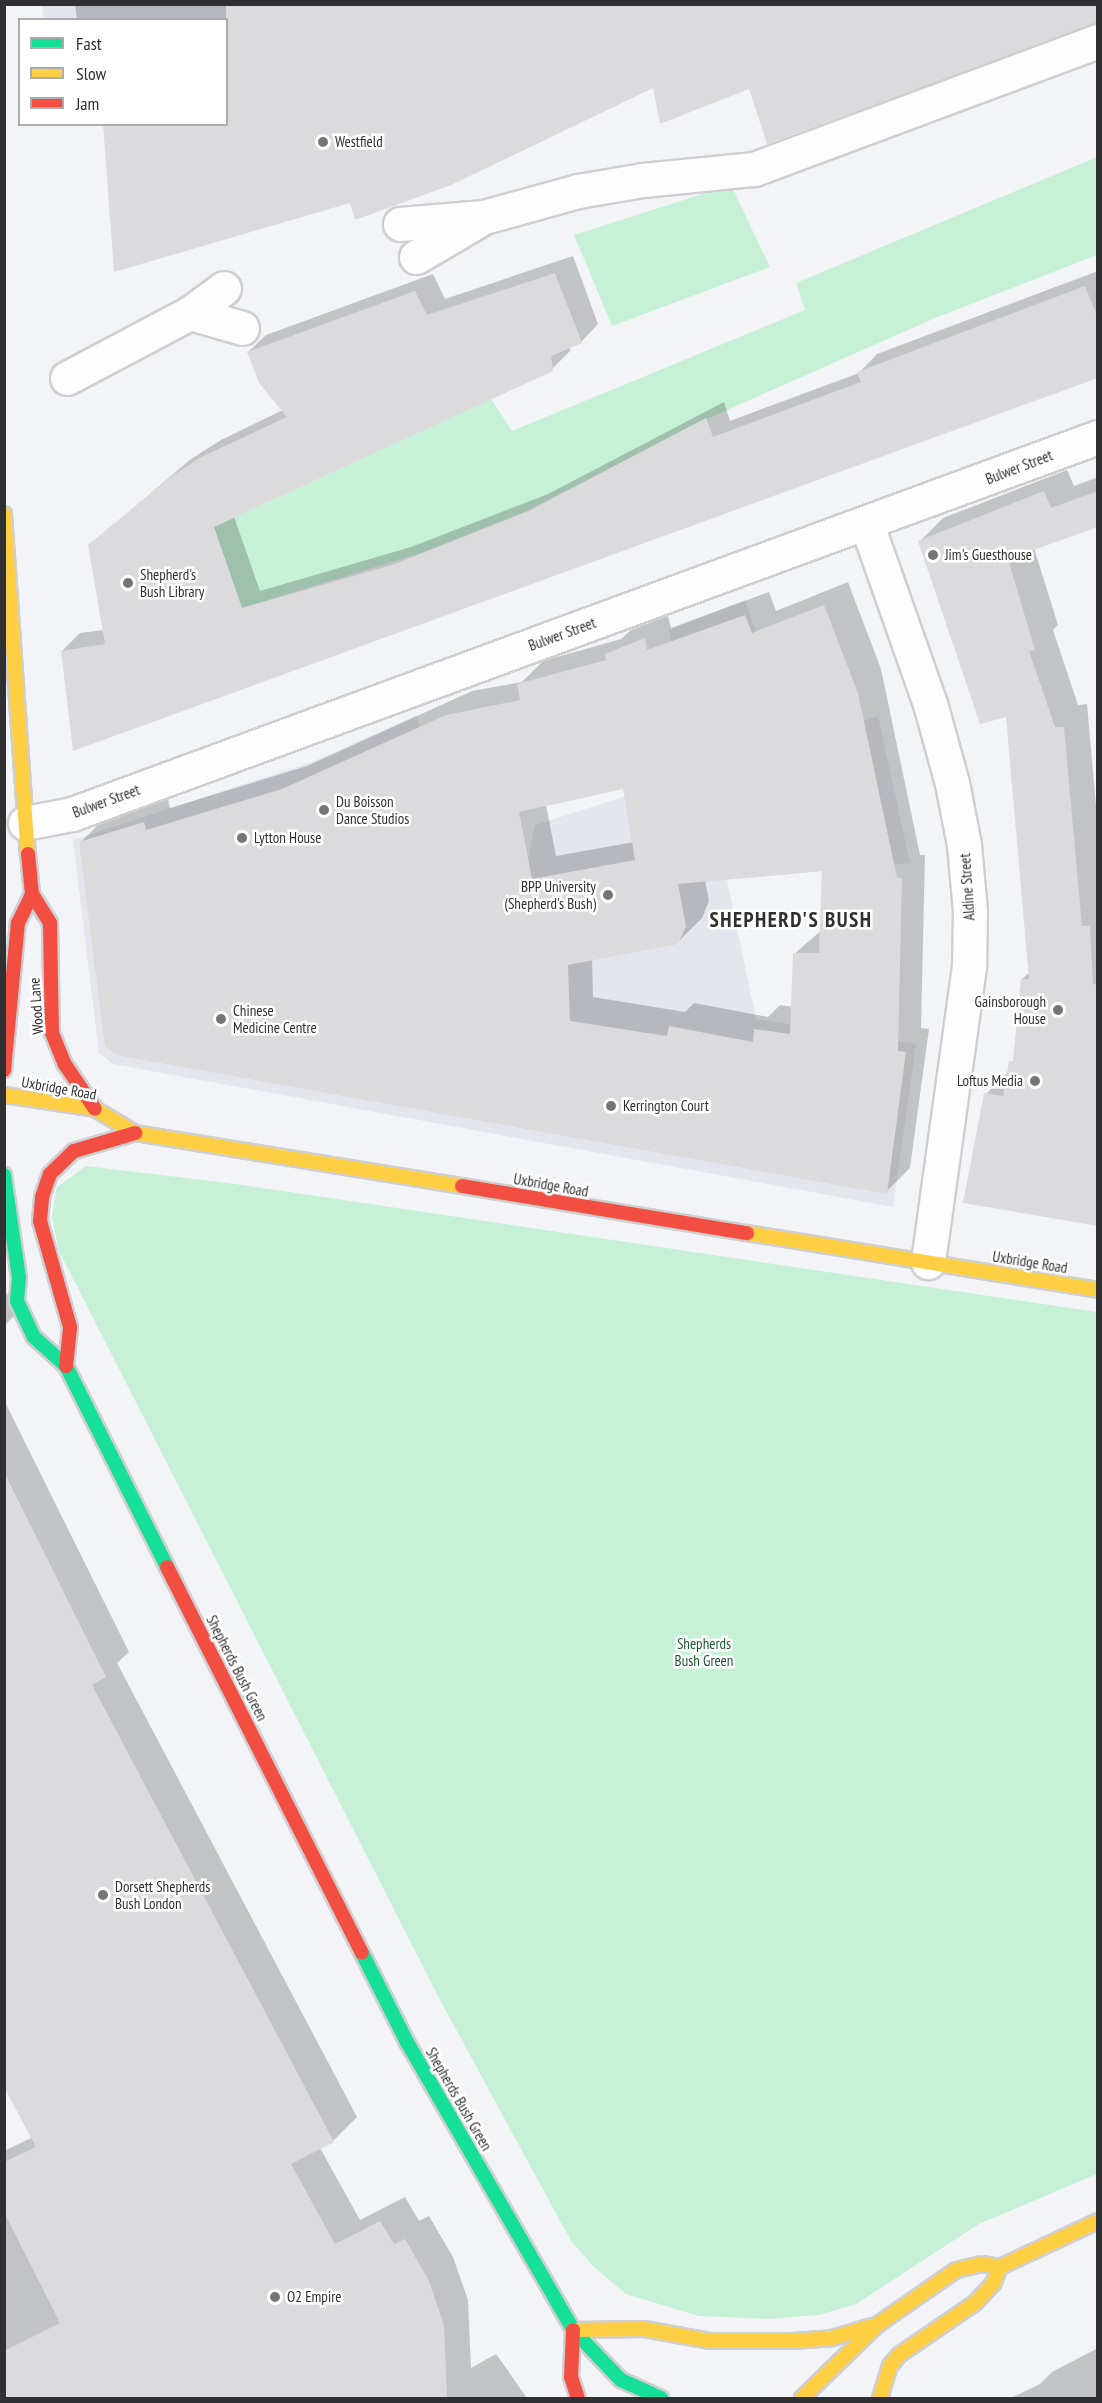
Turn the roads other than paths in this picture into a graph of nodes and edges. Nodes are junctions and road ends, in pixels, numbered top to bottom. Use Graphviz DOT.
graph roads {
  1 [pos="1098,41"];
  2 [pos="484,217"];
  3 [pos="400,224"];
  4 [pos="416,257"];
  5 [pos="224,288"];
  6 [pos="190,313"];
  7 [pos="242,328"];
  8 [pos="67,378"];
  9 [pos="1098,437"];
  10 [pos="4,514"];
  11 [pos="867,525"];
  12 [pos="8,630"];
  13 [pos="25,823"];
  14 [pos="32,894"];
  15 [pos="4,1070"];
  16 [pos="4,1095"];
  17 [pos="95,1109"];
  18 [pos="135,1133"];
  19 [pos="4,1174"];
  20 [pos="928,1262"];
  21 [pos="1098,1290"];
  22 [pos="4,1293"];
  23 [pos="17,1301"];
  24 [pos="66,1366"];
  25 [pos="1098,2221"];
  26 [pos="1000,2267"];
  27 [pos="877,2325"];
  28 [pos="573,2330"];
  29 [pos="578,2398"];
  30 [pos="661,2398"];
  31 [pos="802,2398"];
  32 [pos="880,2398"];
  1 -- 2 [label="street"];
  2 -- 3 [label="street"];
  2 -- 4 [label="street"];
  5 -- 6 [label="street"];
  6 -- 7 [label="street"];
  6 -- 8 [label="street"];
  9 -- 11 [label="street, Bulwer Street"];
  10 -- 12 [label="main road, Wood Lane"];
  11 -- 13 [label="street, Bulwer Street"];
  11 -- 20 [label="street, Aldine Street"];
  12 -- 13 [label="main road, Wood Lane"];
  13 -- 14 [label="main road, Wood Lane"];
  14 -- 15 [label="main road, Wood Lane"];
  14 -- 17 [label="main road, Wood Lane"];
  16 -- 17 [label="main road, Uxbridge Road"];
  17 -- 18 [label="main road, Uxbridge Road"];
  18 -- 20 [label="main road, Uxbridge Road"];
  18 -- 24 [label="main road"];
  19 -- 23 [label="main road, Shepherds Bush Green"];
  20 -- 21 [label="main road, Uxbridge Road"];
  22 -- 23 [label="main road"];
  23 -- 24 [label="main road, Shepherds Bush Green"];
  24 -- 28 [label="main road, Shepherds Bush Green"];
  25 -- 26 [label="main road"];
  26 -- 27 [label="main road"];
  26 -- 32 [label="main road"];
  27 -- 28 [label="main road"];
  27 -- 31 [label="main road"];
  28 -- 29 [label="main road"];
  28 -- 30 [label="main road, Shepherds Bush Green"];
}
